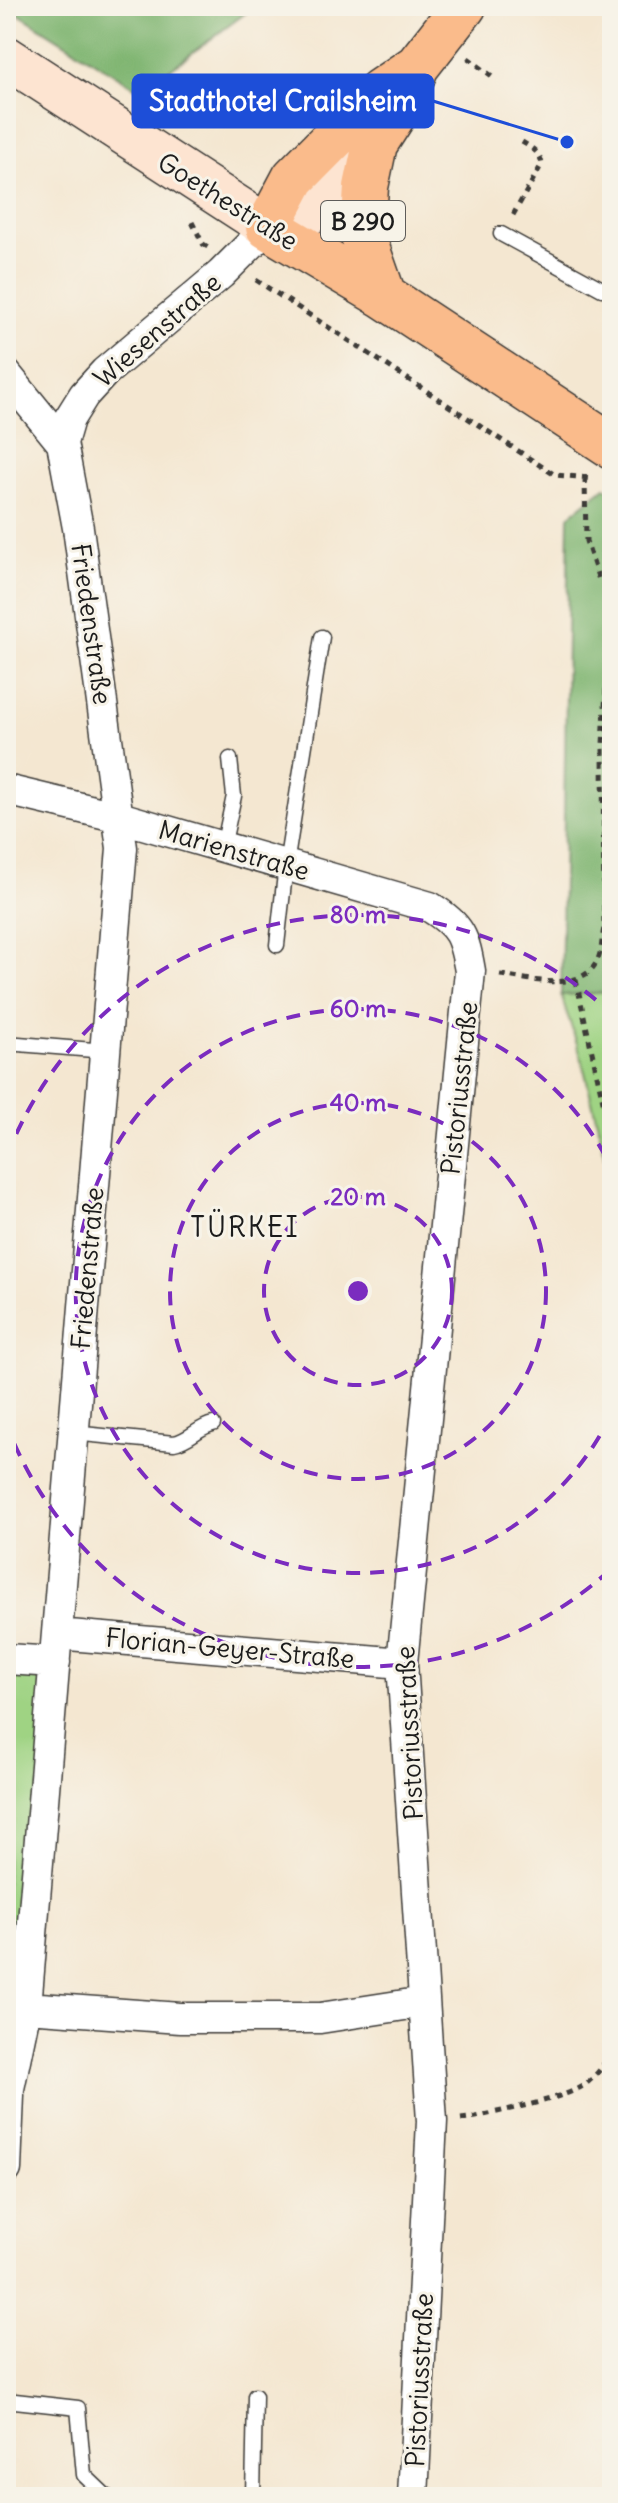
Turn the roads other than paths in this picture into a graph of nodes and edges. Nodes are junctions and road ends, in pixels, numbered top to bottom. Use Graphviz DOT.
graph roads {
  1 [pos="464,6"];
  2 [pos="6,57"];
  3 [pos="417,66"];
  4 [pos="375,144"];
  5 [pos="268,227"];
  6 [pos="501,234"];
  7 [pos="612,289"];
  8 [pos="384,296"];
  9 [pos="6,374"];
  10 [pos="62,443"];
  11 [pos="612,446"];
  12 [pos="322,637"];
  13 [pos="230,759"];
  14 [pos="6,790"];
  15 [pos="119,817"];
  16 [pos="223,847"];
  17 [pos="286,865"];
  18 [pos="277,945"];
  19 [pos="470,971"];
  20 [pos="6,1043"];
  21 [pos="106,1051"];
  22 [pos="213,1424"];
  23 [pos="73,1433"];
  24 [pos="56,1648"];
  25 [pos="6,1659"];
  26 [pos="402,1663"];
  27 [pos="424,2002"];
  28 [pos="26,2007"];
  29 [pos="8,2099"];
  30 [pos="6,2169"];
  31 [pos="255,2396"];
  32 [pos="6,2400"];
  33 [pos="107,2497"];
  34 [pos="253,2497"];
  35 [pos="413,2497"];
  1 -- 3 [label="main road, B 290"];
  2 -- 5 [label="main road, Goethestraße"];
  3 -- 4 [label="main road, B 290"];
  3 -- 5 [label="main road, B 290"];
  4 -- 5 [label="main road"];
  4 -- 8 [label="main road, B 290"];
  5 -- 8 [label="main road, Goethestraße / B 290"];
  5 -- 10 [label="street, Wiesenstraße"];
  6 -- 7 [label="lane"];
  8 -- 11 [label="main road, Goethestraße"];
  9 -- 10 [label="street"];
  10 -- 15 [label="street, Friedenstraße"];
  12 -- 17 [label="lane"];
  13 -- 16 [label="lane"];
  14 -- 15 [label="street, Marienstraße"];
  15 -- 16 [label="street, Marienstraße"];
  15 -- 21 [label="street, Friedenstraße"];
  16 -- 17 [label="street, Marienstraße"];
  17 -- 18 [label="lane"];
  17 -- 19 [label="street, Marienstraße"];
  19 -- 26 [label="street, Pistoriusstraße"];
  20 -- 21 [label="lane"];
  21 -- 23 [label="street, Friedenstraße"];
  22 -- 23 [label="lane"];
  23 -- 24 [label="street, Friedenstraße"];
  24 -- 25 [label="street, Florian-Geyer-Straße"];
  24 -- 26 [label="street, Florian-Geyer-Straße"];
  24 -- 28 [label="street, Friedenstraße"];
  26 -- 27 [label="street, Pistoriusstraße"];
  27 -- 28 [label="street"];
  27 -- 35 [label="street, Pistoriusstraße"];
  28 -- 29 [label="street, Friedenstraße"];
  29 -- 30 [label="street, Friedenstraße"];
  31 -- 34 [label="lane"];
  32 -- 33 [label="lane"];
}
